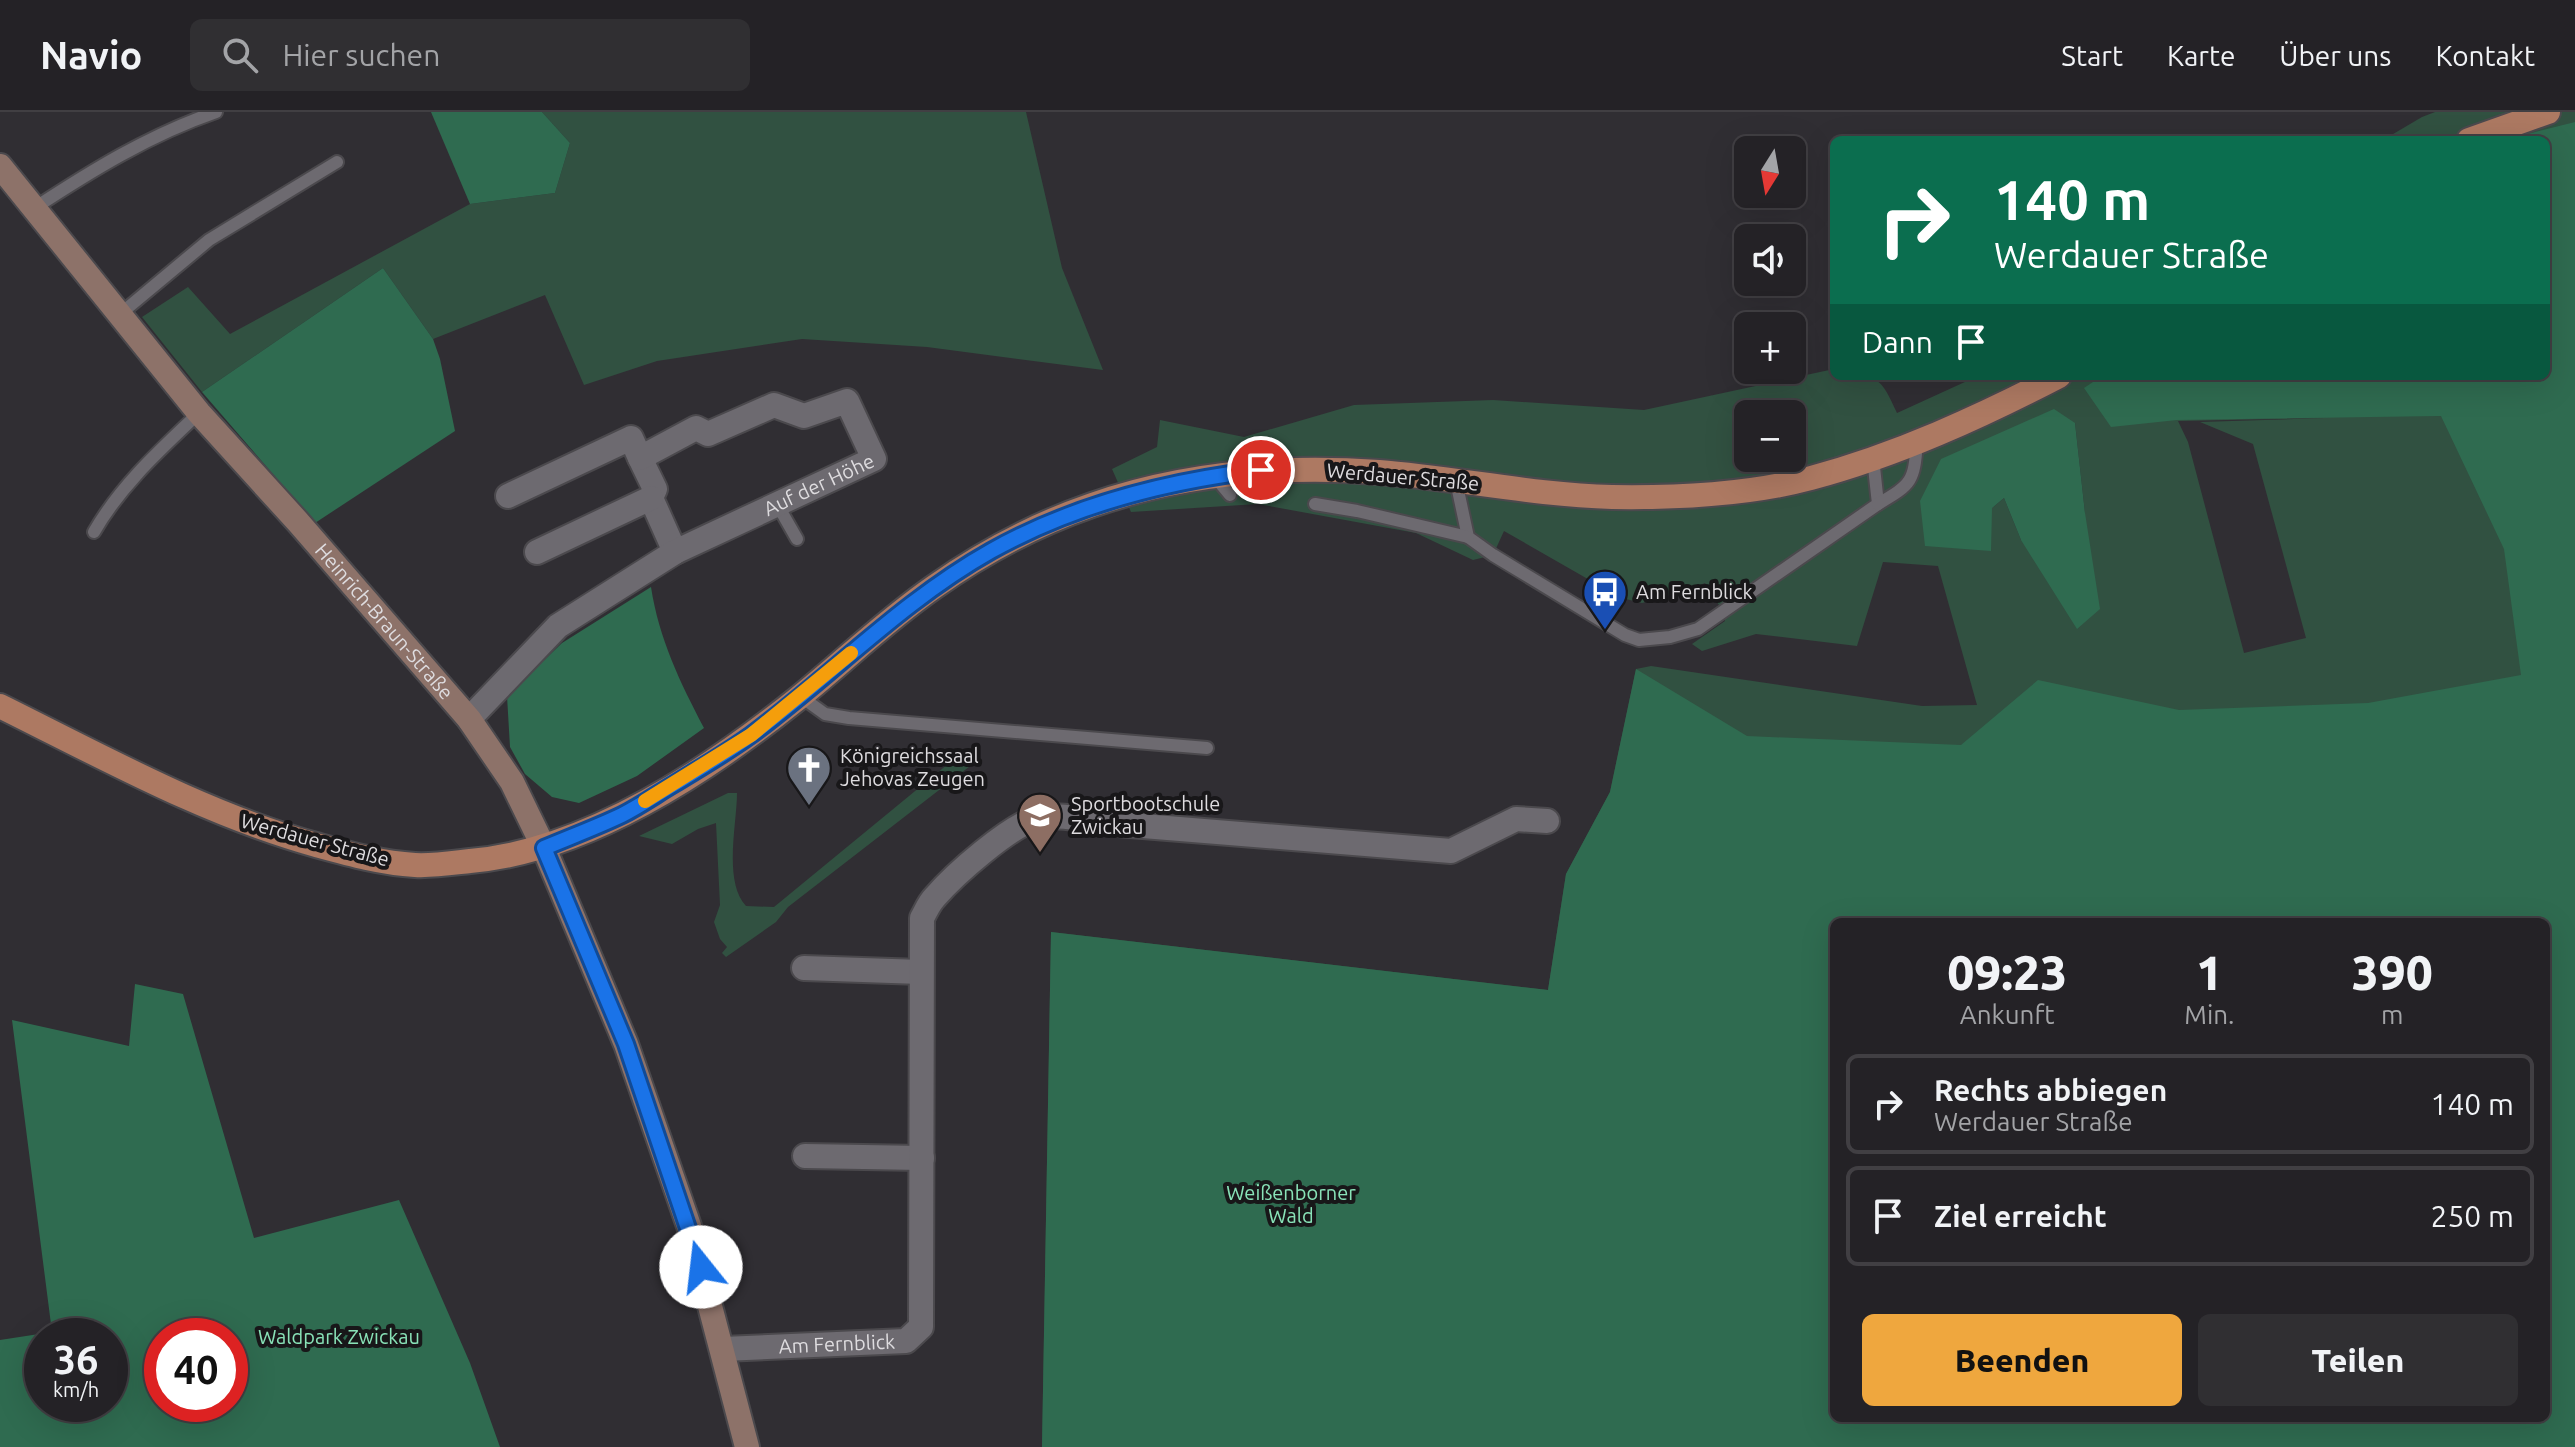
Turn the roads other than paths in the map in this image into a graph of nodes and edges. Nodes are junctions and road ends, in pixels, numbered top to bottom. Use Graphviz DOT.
graph roads {
  1 [pos="216,112"];
  2 [pos="2548,112"];
  3 [pos="2480,136"];
  4 [pos="337,162"];
  5 [pos="0,166"];
  6 [pos="33,209"];
  7 [pos="119,315"];
  8 [pos="2051,380"];
  9 [pos="199,413"];
  10 [pos="1917,442"];
  11 [pos="640,458"];
  12 [pos="1873,458"];
  13 [pos="1214,476"];
  14 [pos="1456,481"];
  15 [pos="1230,495"];
  16 [pos="508,496"];
  17 [pos="651,498"];
  18 [pos="777,504"];
  19 [pos="1315,504"];
  20 [pos="1878,504"];
  21 [pos="94,532"];
  22 [pos="1468,537"];
  23 [pos="797,539"];
  24 [pos="537,552"];
  25 [pos="675,552"];
  26 [pos="800,696"];
  27 [pos="0,706"];
  28 [pos="469,719"];
  29 [pos="1207,748"];
  30 [pos="1547,821"];
  31 [pos="544,848"];
  32 [pos="804,968"];
  33 [pos="921,972"];
  34 [pos="805,1156"];
  35 [pos="922,1158"];
  36 [pos="723,1349"];
  37 [pos="747,1447"];
  1 -- 6 [label="lane"];
  2 -- 3 [label="main road"];
  4 -- 7 [label="lane"];
  5 -- 6 [label="street, Heinrich-Braun-Straße"];
  6 -- 7 [label="street, Heinrich-Braun-Straße"];
  7 -- 9 [label="street, Heinrich-Braun-Straße"];
  8 -- 10 [label="main road, Werdauer Straße"];
  9 -- 21 [label="lane"];
  9 -- 28 [label="street, Heinrich-Braun-Straße"];
  10 -- 12 [label="main road, Werdauer Straße"];
  10 -- 20 [label="lane"];
  11 -- 16 [label="street"];
  11 -- 17 [label="street"];
  11 -- 18 [label="street, Auf der Höhe"];
  12 -- 14 [label="main road, Werdauer Straße"];
  12 -- 20 [label="lane"];
  13 -- 14 [label="main road, Werdauer Straße"];
  13 -- 15 [label="lane"];
  13 -- 26 [label="main road, Werdauer Straße"];
  14 -- 22 [label="lane"];
  17 -- 24 [label="street"];
  17 -- 25 [label="street"];
  18 -- 23 [label="lane"];
  18 -- 25 [label="street, Auf der Höhe"];
  19 -- 22 [label="lane"];
  20 -- 22 [label="lane"];
  25 -- 28 [label="street, Auf der Höhe"];
  26 -- 29 [label="lane"];
  26 -- 31 [label="main road, Werdauer Straße"];
  27 -- 31 [label="main road, Werdauer Straße"];
  28 -- 31 [label="street, Heinrich-Braun-Straße"];
  30 -- 33 [label="street, Am Fernblick"];
  31 -- 36 [label="street, Heinrich-Braun-Straße"];
  32 -- 33 [label="street"];
  33 -- 35 [label="street, Am Fernblick"];
  34 -- 35 [label="street"];
  35 -- 36 [label="street, Am Fernblick"];
  36 -- 37 [label="street, Heinrich-Braun-Straße"];
}
